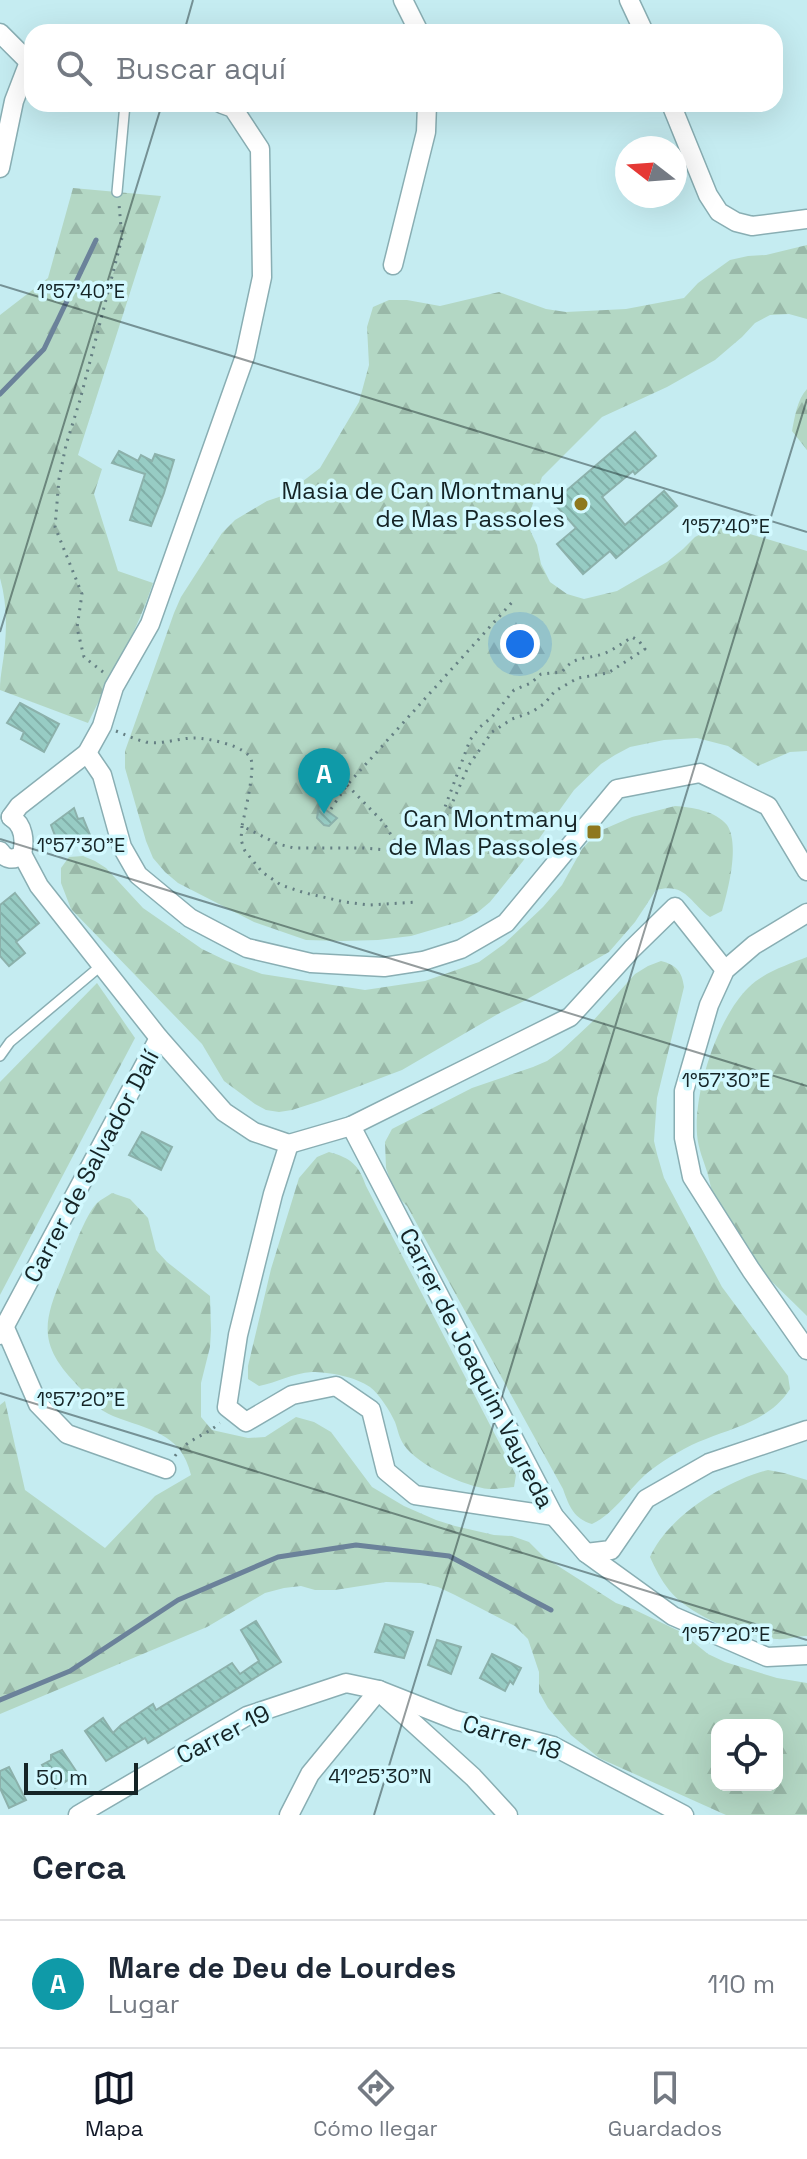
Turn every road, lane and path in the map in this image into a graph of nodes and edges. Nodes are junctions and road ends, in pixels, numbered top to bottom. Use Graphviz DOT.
graph roads {
  1 [pos="403,0"];
  2 [pos="629,0"];
  3 [pos="415,24"];
  4 [pos="640,24"];
  5 [pos="1,36"];
  6 [pos="24,57"];
  7 [pos="24,77"];
  8 [pos="124,112"];
  9 [pos="236,112"];
  10 [pos="427,112"];
  11 [pos="674,112"];
  12 [pos="0,168"];
  13 [pos="117,192"];
  14 [pos="807,219"];
  15 [pos="393,265"];
  16 [pos="515,599"];
  17 [pos="117,683"];
  18 [pos="102,726"];
  19 [pos="87,753"];
  20 [pos="347,785"];
  21 [pos="331,809"];
  22 [pos="6,818"];
  23 [pos="442,825"];
  24 [pos="242,826"];
  25 [pos="401,851"];
  26 [pos="11,855"];
  27 [pos="807,871"];
  28 [pos="0,875"];
  29 [pos="418,902"];
  30 [pos="807,913"];
  31 [pos="103,964"];
  32 [pos="725,970"];
  33 [pos="159,1038"];
  34 [pos="0,1056"];
  35 [pos="351,1126"];
  36 [pos="289,1144"];
  37 [pos="2,1332"];
  38 [pos="807,1350"];
  39 [pos="234,1412"];
  40 [pos="807,1430"];
  41 [pos="166,1469"];
  42 [pos="554,1516"];
  43 [pos="586,1553"];
  44 [pos="807,1655"];
  45 [pos="379,1690"];
  46 [pos="84,1814"];
  47 [pos="289,1815"];
  48 [pos="508,1815"];
  49 [pos="684,1815"];
  1 -- 3 [label="street"];
  2 -- 4 [label="street"];
  5 -- 6 [label="street"];
  7 -- 12 [label="street"];
  8 -- 13 [label="lane"];
  9 -- 17 [label="street"];
  10 -- 15 [label="street"];
  11 -- 14 [label="street"];
  13 -- 17 [label="path"];
  16 -- 20 [label="path"];
  17 -- 18 [label="street"];
  18 -- 19 [label="street"];
  18 -- 24 [label="path"];
  19 -- 22 [label="street"];
  19 -- 27 [label="street"];
  20 -- 21 [label="path"];
  20 -- 25 [label="path"];
  22 -- 26 [label="street"];
  23 -- 23 [label="path"];
  23 -- 25 [label="path"];
  24 -- 25 [label="path"];
  24 -- 29 [label="path"];
  26 -- 28 [label="street"];
  26 -- 31 [label="street"];
  30 -- 32 [label="street"];
  31 -- 33 [label="street"];
  31 -- 34 [label="lane"];
  32 -- 35 [label="street"];
  32 -- 38 [label="street"];
  33 -- 36 [label="street"];
  33 -- 37 [label="street, Carrer de Salvador Dalí"];
  35 -- 36 [label="street"];
  35 -- 42 [label="street, Carrer de Joaquim Vayreda"];
  36 -- 39 [label="street"];
  37 -- 41 [label="street"];
  39 -- 41 [label="path"];
  39 -- 42 [label="street"];
  40 -- 43 [label="street"];
  42 -- 43 [label="street, Carrer de Joaquim Vayreda"];
  43 -- 44 [label="street, Carrer de Joaquim Vayreda"];
  45 -- 46 [label="street, Carrer 19"];
  45 -- 47 [label="street"];
  45 -- 48 [label="street"];
  45 -- 49 [label="street, Carrer 18"];
}
